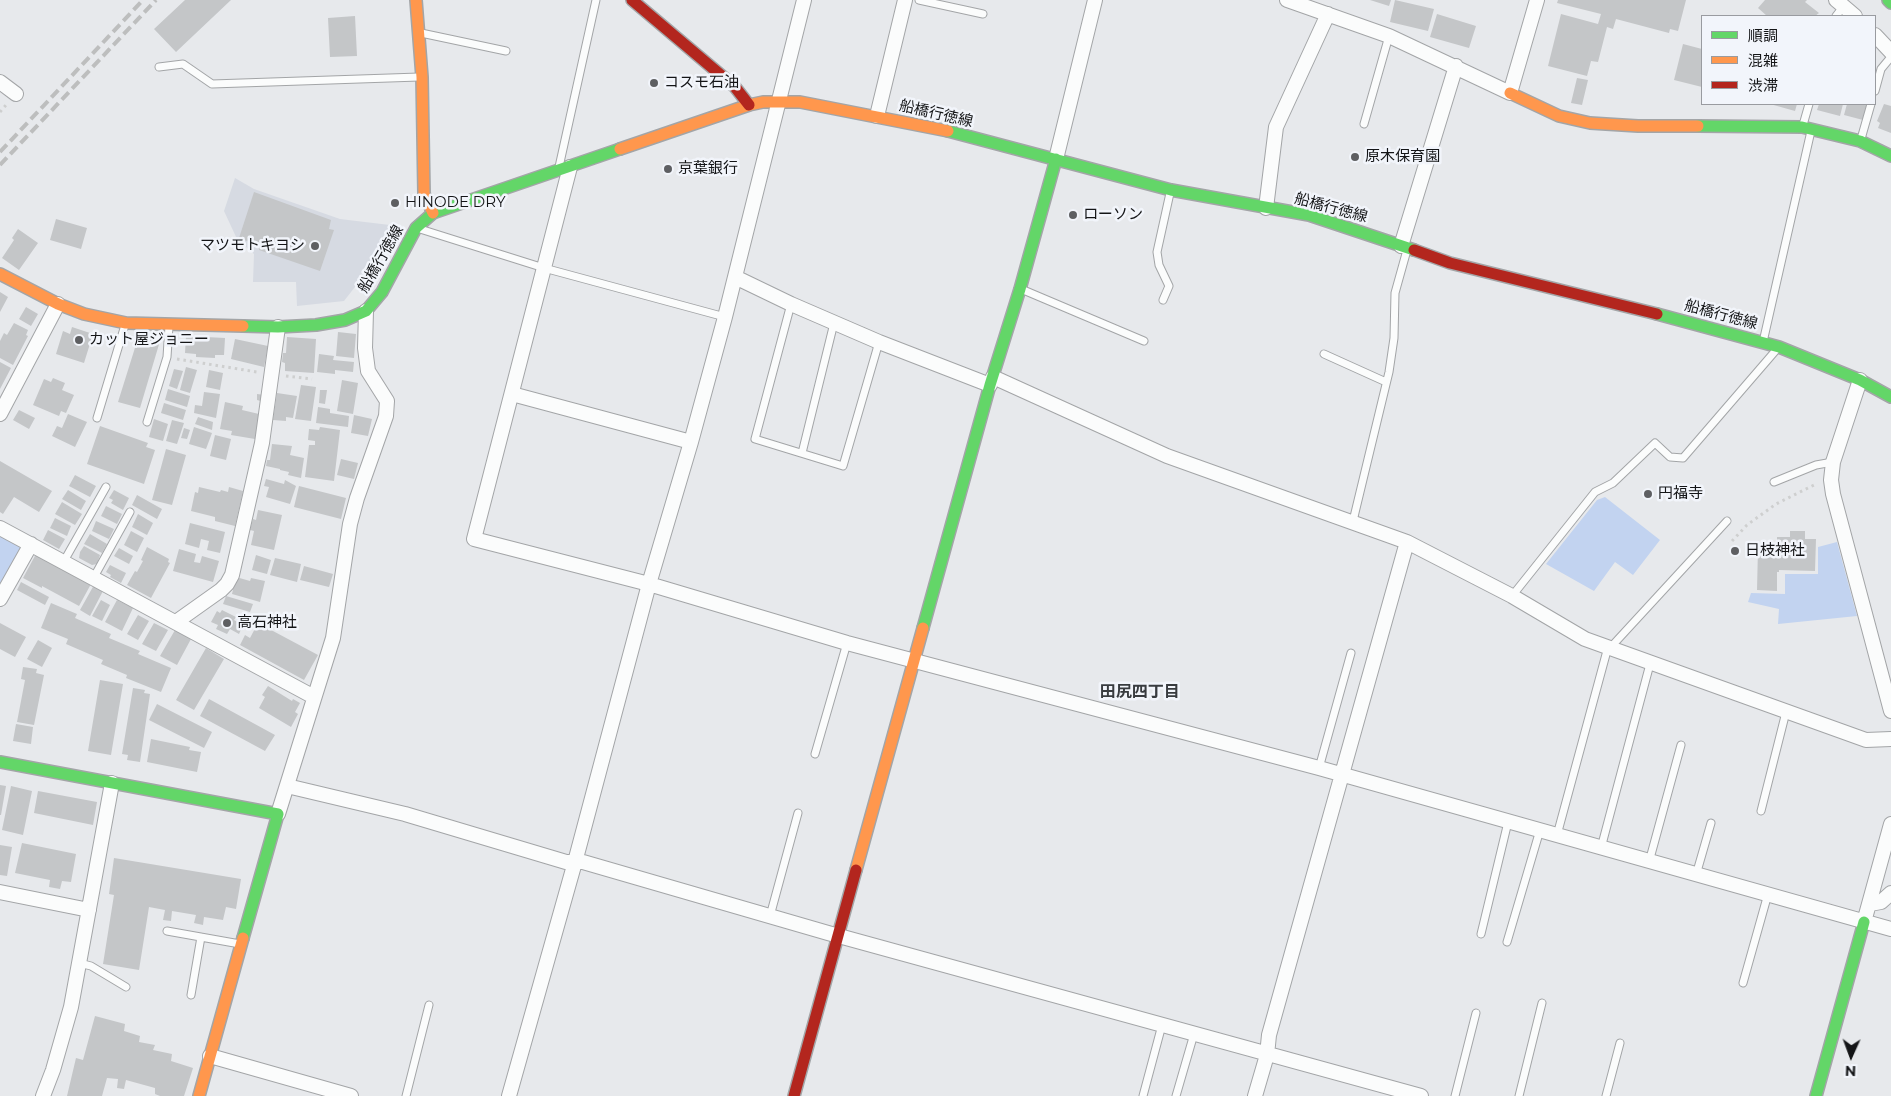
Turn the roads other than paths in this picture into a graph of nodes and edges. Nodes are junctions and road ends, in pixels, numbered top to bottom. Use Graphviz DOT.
graph roads {
  1 [pos="416,0"];
  2 [pos="596,0"];
  3 [pos="632,0"];
  4 [pos="804,0"];
  5 [pos="905,0"];
  6 [pos="919,0"];
  7 [pos="1095,0"];
  8 [pos="1287,0"];
  9 [pos="1537,0"];
  10 [pos="1888,0"];
  11 [pos="1891,3"];
  12 [pos="1838,8"];
  13 [pos="983,14"];
  14 [pos="1328,14"];
  15 [pos="1853,15"];
  16 [pos="419,33"];
  17 [pos="1876,35"];
  18 [pos="1389,36"];
  19 [pos="506,52"];
  20 [pos="1891,52"];
  21 [pos="1891,57"];
  22 [pos="1456,66"];
  23 [pos="159,67"];
  24 [pos="422,77"];
  25 [pos="0,82"];
  26 [pos="1876,87"];
  27 [pos="1510,93"];
  28 [pos="16,94"];
  29 [pos="779,102"];
  30 [pos="748,105"];
  31 [pos="1809,105"];
  32 [pos="1871,105"];
  33 [pos="877,116"];
  34 [pos="1364,124"];
  35 [pos="1807,128"];
  36 [pos="1860,140"];
  37 [pos="1891,156"];
  38 [pos="1056,159"];
  39 [pos="564,168"];
  40 [pos="1171,190"];
  41 [pos="1266,208"];
  42 [pos="433,213"];
  43 [pos="416,228"];
  44 [pos="1404,248"];
  45 [pos="544,268"];
  46 [pos="0,274"];
  47 [pos="735,277"];
  48 [pos="1020,289"];
  49 [pos="1163,300"];
  50 [pos="58,304"];
  51 [pos="790,304"];
  52 [pos="366,311"];
  53 [pos="725,317"];
  54 [pos="126,323"];
  55 [pos="834,323"];
  56 [pos="169,324"];
  57 [pos="278,327"];
  58 [pos="1144,341"];
  59 [pos="879,342"];
  60 [pos="1763,342"];
  61 [pos="1779,347"];
  62 [pos="1324,354"];
  63 [pos="1860,380"];
  64 [pos="992,381"];
  65 [pos="1386,382"];
  66 [pos="512,394"];
  67 [pos="1891,397"];
  68 [pos="0,414"];
  69 [pos="97,418"];
  70 [pos="147,422"];
  71 [pos="691,442"];
  72 [pos="802,453"];
  73 [pos="1833,462"];
  74 [pos="1774,482"];
  75 [pos="106,486"];
  76 [pos="130,512"];
  77 [pos="1727,520"];
  78 [pos="1353,521"];
  79 [pos="0,528"];
  80 [pos="1407,542"];
  81 [pos="31,544"];
  82 [pos="64,561"];
  83 [pos="94,577"];
  84 [pos="648,584"];
  85 [pos="1512,596"];
  86 [pos="0,599"];
  87 [pos="176,622"];
  88 [pos="847,643"];
  89 [pos="1609,648"];
  90 [pos="1351,653"];
  91 [pos="915,660"];
  92 [pos="1650,664"];
  93 [pos="314,697"];
  94 [pos="1891,710"];
  95 [pos="1786,712"];
  96 [pos="1891,739"];
  97 [pos="1681,745"];
  98 [pos="815,754"];
  99 [pos="0,762"];
  100 [pos="1319,768"];
  101 [pos="1341,776"];
  102 [pos="112,783"];
  103 [pos="287,786"];
  104 [pos="1761,811"];
  105 [pos="798,812"];
  106 [pos="278,814"];
  107 [pos="1508,822"];
  108 [pos="1711,823"];
  109 [pos="1891,824"];
  110 [pos="1540,830"];
  111 [pos="1557,834"];
  112 [pos="1601,848"];
  113 [pos="575,862"];
  114 [pos="1649,862"];
  115 [pos="1696,875"];
  116 [pos="0,892"];
  117 [pos="1891,893"];
  118 [pos="1768,894"];
  119 [pos="1870,904"];
  120 [pos="89,910"];
  121 [pos="770,916"];
  122 [pos="1864,922"];
  123 [pos="1891,929"];
  124 [pos="168,931"];
  125 [pos="1481,934"];
  126 [pos="838,935"];
  127 [pos="201,937"];
  128 [pos="1507,942"];
  129 [pos="241,944"];
  130 [pos="79,963"];
  131 [pos="1743,983"];
  132 [pos="126,987"];
  133 [pos="191,994"];
  134 [pos="1542,1002"];
  135 [pos="429,1004"];
  136 [pos="1476,1013"];
  137 [pos="1162,1025"];
  138 [pos="1194,1034"];
  139 [pos="1620,1043"];
  140 [pos="1267,1055"];
  141 [pos="210,1056"];
  142 [pos="43,1096"];
  143 [pos="199,1096"];
  144 [pos="351,1096"];
  145 [pos="406,1096"];
  146 [pos="509,1096"];
  147 [pos="794,1096"];
  148 [pos="1143,1096"];
  149 [pos="1176,1096"];
  150 [pos="1255,1096"];
  151 [pos="1421,1096"];
  152 [pos="1455,1096"];
  153 [pos="1519,1096"];
  154 [pos="1606,1096"];
  155 [pos="1816,1096"];
  1 -- 16 [label="main road"];
  2 -- 39 [label="lane"];
  3 -- 30 [label="main road"];
  4 -- 29 [label="street"];
  5 -- 33 [label="street"];
  6 -- 13 [label="lane"];
  7 -- 38 [label="street"];
  8 -- 14 [label="street"];
  9 -- 27 [label="street"];
  10 -- 11 [label="main road"];
  12 -- 15 [label="street"];
  14 -- 18 [label="street"];
  14 -- 41 [label="street"];
  16 -- 19 [label="lane"];
  16 -- 24 [label="main road"];
  17 -- 20 [label="street"];
  18 -- 22 [label="street"];
  18 -- 34 [label="lane"];
  21 -- 26 [label="lane"];
  22 -- 27 [label="street"];
  22 -- 44 [label="street"];
  23 -- 24 [label="lane"];
  24 -- 42 [label="main road"];
  25 -- 28 [label="street"];
  27 -- 35 [label="main road"];
  29 -- 30 [label="main road, 船橋行徳線"];
  29 -- 33 [label="main road, 船橋行徳線"];
  29 -- 47 [label="street"];
  30 -- 39 [label="main road, 船橋行徳線"];
  31 -- 35 [label="lane"];
  32 -- 36 [label="lane"];
  33 -- 38 [label="main road, 船橋行徳線"];
  35 -- 36 [label="main road"];
  35 -- 60 [label="lane"];
  36 -- 37 [label="main road"];
  38 -- 40 [label="main road, 船橋行徳線"];
  38 -- 48 [label="main road"];
  39 -- 42 [label="main road, 船橋行徳線"];
  39 -- 45 [label="street"];
  40 -- 41 [label="main road, 船橋行徳線"];
  40 -- 49 [label="lane"];
  41 -- 44 [label="main road, 船橋行徳線"];
  42 -- 43 [label="main road, 船橋行徳線"];
  43 -- 45 [label="lane"];
  43 -- 52 [label="main road, 船橋行徳線"];
  44 -- 60 [label="main road, 船橋行徳線"];
  44 -- 65 [label="lane"];
  45 -- 53 [label="lane"];
  45 -- 66 [label="street"];
  46 -- 50 [label="main road, 船橋行徳線"];
  47 -- 51 [label="street"];
  47 -- 53 [label="street"];
  48 -- 58 [label="lane"];
  48 -- 64 [label="main road"];
  50 -- 54 [label="main road, 船橋行徳線"];
  50 -- 68 [label="street"];
  51 -- 55 [label="street"];
  51 -- 72 [label="lane"];
  52 -- 57 [label="main road, 船橋行徳線"];
  52 -- 93 [label="street"];
  53 -- 71 [label="street"];
  54 -- 56 [label="main road, 船橋行徳線"];
  54 -- 69 [label="lane"];
  55 -- 59 [label="street"];
  55 -- 72 [label="lane"];
  56 -- 57 [label="main road, 船橋行徳線"];
  56 -- 70 [label="lane"];
  57 -- 87 [label="street"];
  59 -- 64 [label="street"];
  59 -- 72 [label="lane"];
  60 -- 61 [label="main road, 船橋行徳線"];
  61 -- 63 [label="main road, 船橋行徳線"];
  61 -- 85 [label="lane"];
  62 -- 65 [label="lane"];
  63 -- 67 [label="main road, 船橋行徳線"];
  63 -- 73 [label="street"];
  64 -- 78 [label="street"];
  64 -- 91 [label="main road"];
  65 -- 78 [label="lane"];
  66 -- 71 [label="street"];
  66 -- 84 [label="street"];
  71 -- 84 [label="street"];
  73 -- 74 [label="lane"];
  73 -- 94 [label="street"];
  75 -- 82 [label="lane"];
  76 -- 83 [label="lane"];
  77 -- 89 [label="lane"];
  78 -- 80 [label="street"];
  79 -- 81 [label="street"];
  80 -- 85 [label="street"];
  80 -- 101 [label="street"];
  81 -- 82 [label="street"];
  81 -- 86 [label="street"];
  82 -- 83 [label="street"];
  83 -- 87 [label="street"];
  84 -- 88 [label="street"];
  84 -- 113 [label="street"];
  85 -- 89 [label="street"];
  87 -- 93 [label="street"];
  88 -- 91 [label="street"];
  88 -- 98 [label="lane"];
  89 -- 92 [label="street"];
  89 -- 111 [label="lane"];
  90 -- 100 [label="lane"];
  91 -- 100 [label="street"];
  91 -- 126 [label="main road"];
  92 -- 95 [label="street"];
  92 -- 112 [label="lane"];
  93 -- 103 [label="street"];
  95 -- 96 [label="street"];
  95 -- 104 [label="lane"];
  97 -- 114 [label="lane"];
  99 -- 102 [label="main road"];
  100 -- 101 [label="street"];
  101 -- 107 [label="street"];
  101 -- 140 [label="street"];
  102 -- 106 [label="main road"];
  102 -- 120 [label="street"];
  103 -- 106 [label="street"];
  103 -- 113 [label="street"];
  105 -- 121 [label="lane"];
  106 -- 129 [label="main road"];
  107 -- 110 [label="street"];
  107 -- 125 [label="lane"];
  108 -- 115 [label="lane"];
  109 -- 119 [label="street"];
  110 -- 111 [label="street"];
  110 -- 128 [label="lane"];
  111 -- 112 [label="street"];
  112 -- 114 [label="street"];
  113 -- 121 [label="street"];
  113 -- 146 [label="street"];
  114 -- 115 [label="street"];
  115 -- 118 [label="street"];
  116 -- 120 [label="street"];
  117 -- 119 [label="street"];
  118 -- 122 [label="street"];
  118 -- 131 [label="lane"];
  119 -- 122 [label="street"];
  120 -- 130 [label="street"];
  121 -- 126 [label="street"];
  122 -- 123 [label="street"];
  122 -- 155 [label="main road"];
  124 -- 127 [label="lane"];
  126 -- 137 [label="street"];
  126 -- 147 [label="main road"];
  127 -- 129 [label="lane"];
  127 -- 133 [label="lane"];
  129 -- 141 [label="main road"];
  130 -- 132 [label="lane"];
  130 -- 142 [label="street"];
  134 -- 153 [label="lane"];
  135 -- 145 [label="lane"];
  136 -- 152 [label="lane"];
  137 -- 138 [label="street"];
  137 -- 148 [label="lane"];
  138 -- 140 [label="street"];
  138 -- 149 [label="lane"];
  139 -- 154 [label="lane"];
  140 -- 150 [label="street"];
  140 -- 151 [label="street"];
  141 -- 143 [label="main road"];
  141 -- 144 [label="street"];
}
